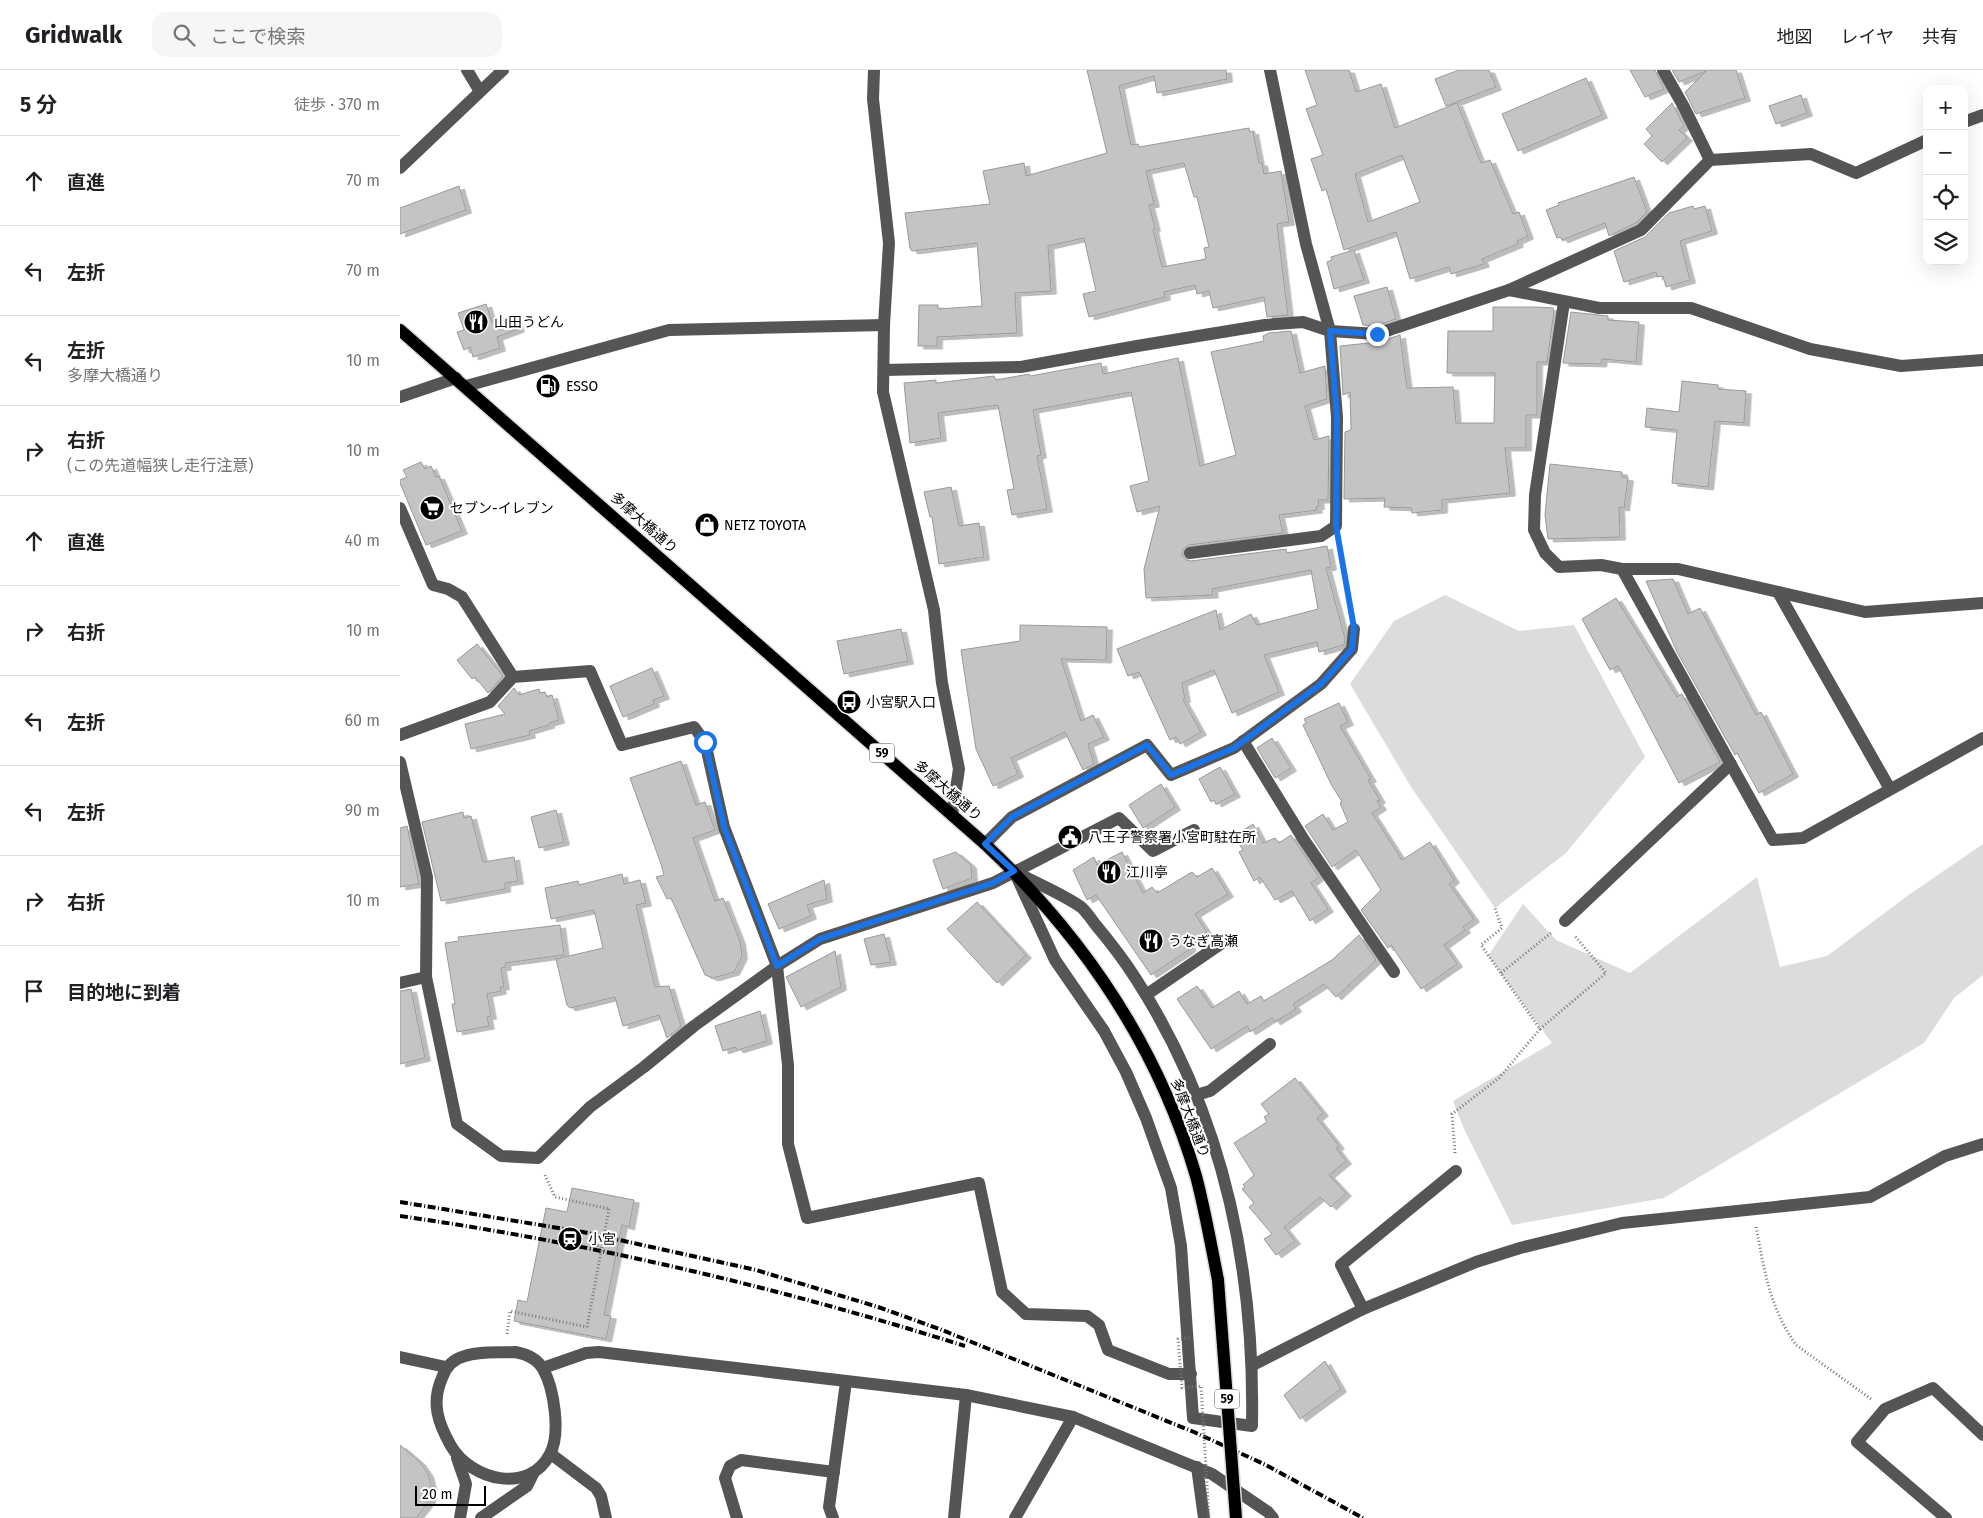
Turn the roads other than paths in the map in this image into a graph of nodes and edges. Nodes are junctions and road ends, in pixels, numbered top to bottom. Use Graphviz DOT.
graph roads {
  1 [pos="467,70"];
  2 [pos="503,70"];
  3 [pos="1270,70"];
  4 [pos="1663,70"];
  5 [pos="877,71"];
  6 [pos="479,90"];
  7 [pos="1983,115"];
  8 [pos="1968,121"];
  9 [pos="1923,142"];
  10 [pos="1710,160"];
  11 [pos="400,168"];
  12 [pos="1509,290"];
  13 [pos="1564,302"];
  14 [pos="884,325"];
  15 [pos="400,330"];
  16 [pos="1330,331"];
  17 [pos="1983,360"];
  18 [pos="884,370"];
  19 [pos="461,382"];
  20 [pos="400,397"];
  21 [pos="400,508"];
  22 [pos="1190,554"];
  23 [pos="1622,569"];
  24 [pos="1778,592"];
  25 [pos="1983,603"];
  26 [pos="1354,628"];
  27 [pos="513,677"];
  28 [pos="400,735"];
  29 [pos="1983,738"];
  30 [pos="1243,741"];
  31 [pos="400,762"];
  32 [pos="1731,764"];
  33 [pos="1890,790"];
  34 [pos="952,815"];
  35 [pos="1194,830"];
  36 [pos="985,844"];
  37 [pos="1014,871"];
  38 [pos="1567,925"];
  39 [pos="1226,941"];
  40 [pos="777,966"];
  41 [pos="1394,972"];
  42 [pos="426,977"];
  43 [pos="400,983"];
  44 [pos="1146,995"];
  45 [pos="1270,1044"];
  46 [pos="1196,1095"];
  47 [pos="1983,1144"];
  48 [pos="1456,1171"];
  49 [pos="1363,1309"];
  50 [pos="400,1357"];
  51 [pos="1253,1365"];
  52 [pos="446,1368"];
  53 [pos="543,1368"];
  54 [pos="1191,1374"];
  55 [pos="846,1382"];
  56 [pos="966,1395"];
  57 [pos="1073,1417"];
  58 [pos="1983,1434"];
  59 [pos="551,1454"];
  60 [pos="457,1457"];
  61 [pos="1197,1467"];
  62 [pos="834,1472"];
  63 [pos="533,1474"];
  64 [pos="1270,1516"];
  65 [pos="460,1518"];
  66 [pos="481,1518"];
  67 [pos="606,1518"];
  68 [pos="738,1518"];
  69 [pos="833,1518"];
  70 [pos="954,1518"];
  71 [pos="1015,1518"];
  72 [pos="1204,1518"];
  73 [pos="1236,1518"];
  74 [pos="1946,1518"];
  1 -- 6 [label="street"];
  2 -- 6 [label="street"];
  3 -- 16 [label="street"];
  4 -- 10 [label="street"];
  5 -- 14 [label="street"];
  6 -- 11 [label="street"];
  7 -- 8 [label="street"];
  9 -- 10 [label="street"];
  10 -- 12 [label="street"];
  12 -- 13 [label="street"];
  12 -- 16 [label="street"];
  13 -- 17 [label="street"];
  13 -- 23 [label="street"];
  14 -- 18 [label="street"];
  14 -- 19 [label="street"];
  15 -- 19 [label="main road, 多摩大橋通り / 59"];
  16 -- 18 [label="street"];
  16 -- 22 [label="street"];
  18 -- 34 [label="street"];
  19 -- 20 [label="street"];
  19 -- 34 [label="main road, 多摩大橋通り / 59"];
  21 -- 27 [label="street"];
  23 -- 24 [label="street"];
  23 -- 32 [label="street"];
  24 -- 25 [label="street"];
  24 -- 33 [label="street"];
  26 -- 30 [label="street"];
  27 -- 28 [label="street"];
  27 -- 40 [label="street"];
  29 -- 33 [label="street"];
  30 -- 36 [label="street"];
  30 -- 41 [label="street"];
  31 -- 42 [label="street"];
  32 -- 33 [label="street"];
  32 -- 38 [label="street"];
  34 -- 36 [label="main road, 多摩大橋通り / 59"];
  35 -- 37 [label="street"];
  36 -- 37 [label="main road, 多摩大橋通り / 59"];
  37 -- 40 [label="street"];
  37 -- 44 [label="street"];
  37 -- 54 [label="street"];
  37 -- 73 [label="main road, 多摩大橋通り / 59, bridge"];
  39 -- 44 [label="street"];
  40 -- 42 [label="street"];
  40 -- 54 [label="street"];
  42 -- 43 [label="street"];
  44 -- 46 [label="street"];
  45 -- 46 [label="street"];
  46 -- 51 [label="street"];
  47 -- 49 [label="street"];
  48 -- 49 [label="street"];
  49 -- 51 [label="street"];
  50 -- 52 [label="street"];
  51 -- 54 [label="street"];
  52 -- 53 [label="street"];
  52 -- 60 [label="street"];
  53 -- 55 [label="street"];
  53 -- 59 [label="street"];
  55 -- 56 [label="street"];
  55 -- 62 [label="street"];
  56 -- 57 [label="street"];
  56 -- 70 [label="street"];
  57 -- 61 [label="street"];
  57 -- 71 [label="street"];
  58 -- 74 [label="street"];
  59 -- 63 [label="street"];
  59 -- 67 [label="street"];
  60 -- 63 [label="street"];
  60 -- 65 [label="street"];
  61 -- 64 [label="street"];
  61 -- 72 [label="street"];
  62 -- 68 [label="street"];
  62 -- 69 [label="street"];
  63 -- 66 [label="street"];
}
